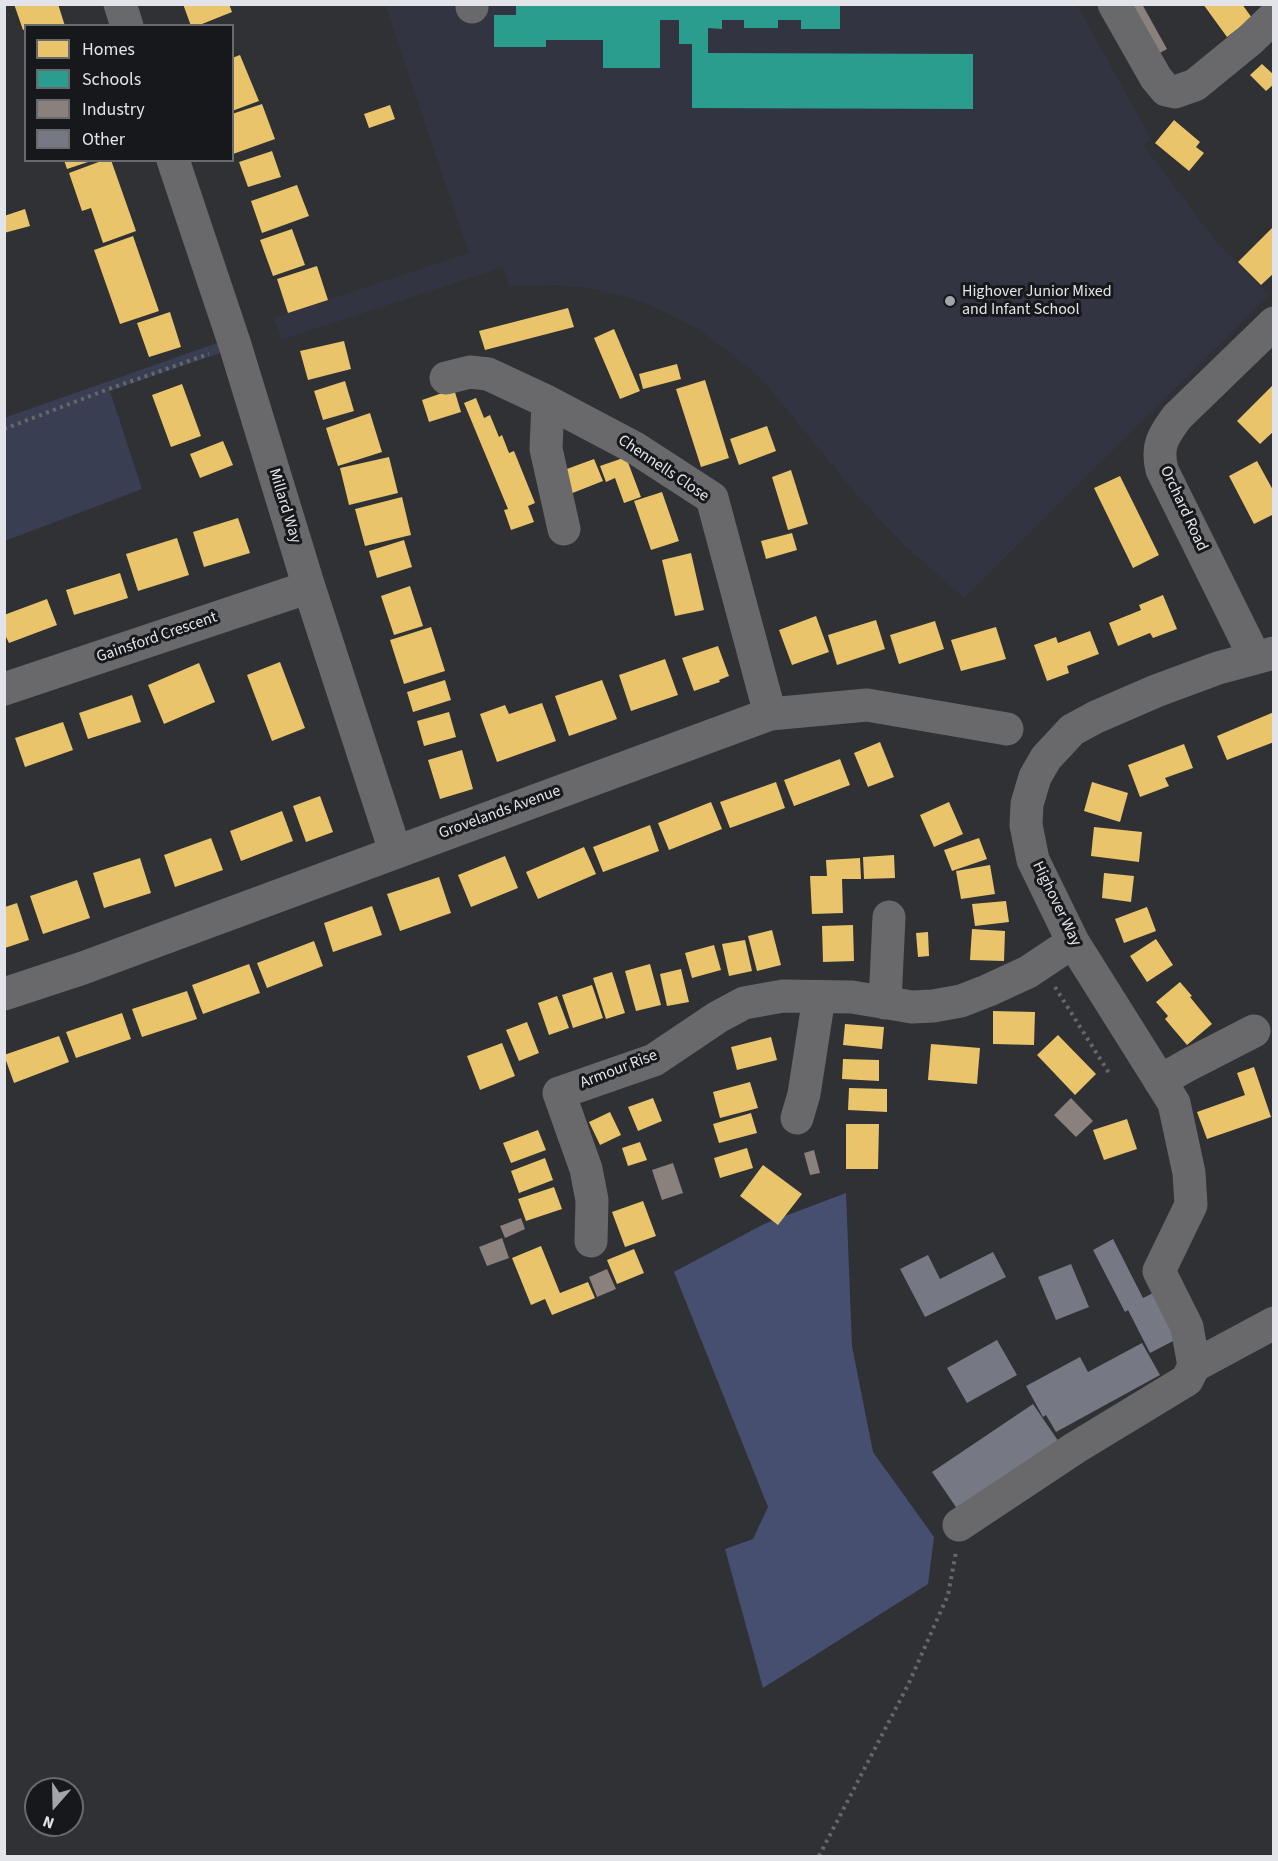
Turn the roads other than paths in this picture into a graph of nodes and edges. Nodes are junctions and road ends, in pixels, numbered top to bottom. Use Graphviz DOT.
graph roads {
  1 [pos="120,4"];
  2 [pos="1114,4"];
  3 [pos="1274,17"];
  4 [pos="127,24"];
  5 [pos="174,162"];
  6 [pos="1274,323"];
  7 [pos="446,378"];
  8 [pos="548,402"];
  9 [pos="564,529"];
  10 [pos="309,587"];
  11 [pos="1264,655"];
  12 [pos="4,689"];
  13 [pos="770,714"];
  14 [pos="1007,729"];
  15 [pos="395,851"];
  16 [pos="889,917"];
  17 [pos="1060,951"];
  18 [pos="4,994"];
  19 [pos="819,996"];
  20 [pos="885,1003"];
  21 [pos="1254,1031"];
  22 [pos="1167,1092"];
  23 [pos="797,1118"];
  24 [pos="591,1241"];
  25 [pos="1274,1323"];
  26 [pos="1194,1366"];
  27 [pos="959,1526"];
  1 -- 4 [label="street"];
  2 -- 3 [label="street"];
  5 -- 10 [label="street, Millard Way"];
  6 -- 11 [label="street, Orchard Road"];
  7 -- 8 [label="street, Chennells Close"];
  8 -- 9 [label="street"];
  8 -- 13 [label="street, Chennells Close"];
  10 -- 12 [label="street, Gainsford Crescent"];
  10 -- 15 [label="street, Millard Way"];
  11 -- 17 [label="street, Highover Way"];
  13 -- 14 [label="street, Grovelands Avenue"];
  13 -- 15 [label="street, Grovelands Avenue"];
  15 -- 18 [label="street, Grovelands Avenue"];
  16 -- 20 [label="street"];
  17 -- 20 [label="street, Armour Rise"];
  17 -- 22 [label="street, Highover Way"];
  19 -- 20 [label="street, Armour Rise"];
  19 -- 23 [label="street"];
  19 -- 24 [label="street, Armour Rise"];
  21 -- 22 [label="street"];
  22 -- 26 [label="street, Highover Way"];
  25 -- 26 [label="street"];
  26 -- 27 [label="street"];
}
